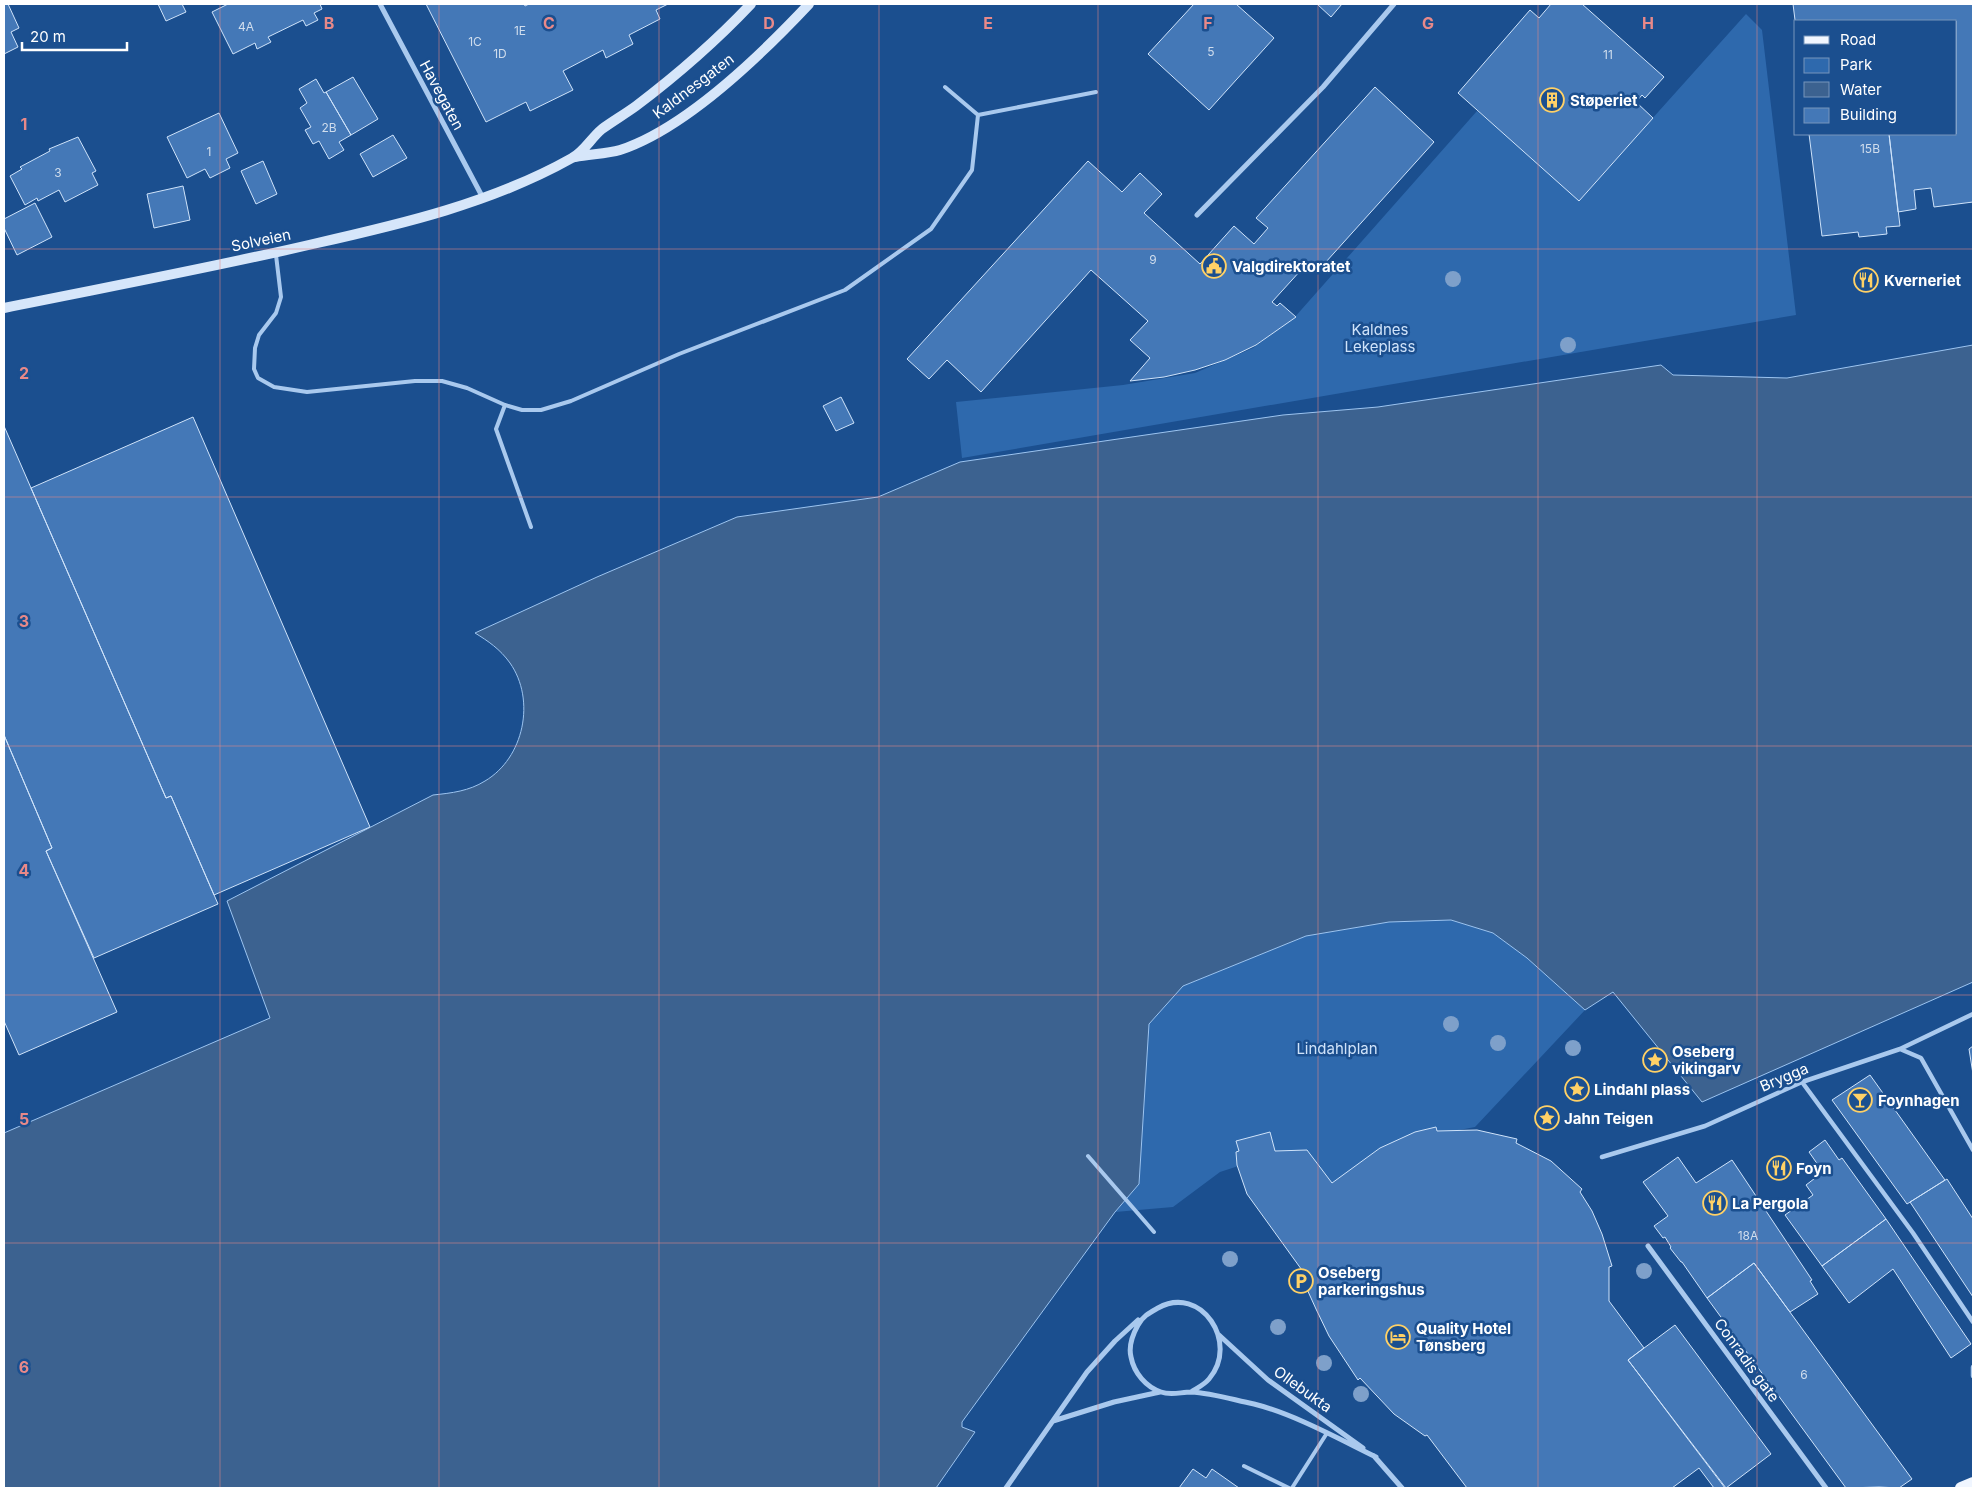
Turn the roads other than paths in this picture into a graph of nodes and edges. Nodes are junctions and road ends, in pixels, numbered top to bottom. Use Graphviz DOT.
graph roads {
  1 [pos="380,4"];
  2 [pos="751,4"];
  3 [pos="809,4"];
  4 [pos="1394,4"];
  5 [pos="945,87"];
  6 [pos="1096,92"];
  7 [pos="978,116"];
  8 [pos="575,157"];
  9 [pos="520,183"];
  10 [pos="483,198"];
  11 [pos="1197,215"];
  12 [pos="275,253"];
  13 [pos="4,308"];
  14 [pos="505,405"];
  15 [pos="531,527"];
  16 [pos="1973,1014"];
  17 [pos="1900,1049"];
  18 [pos="1802,1082"];
  19 [pos="1973,1150"];
  20 [pos="1088,1156"];
  21 [pos="1602,1156"];
  22 [pos="1154,1232"];
  23 [pos="1648,1246"];
  24 [pos="1143,1316"];
  25 [pos="1973,1322"];
  26 [pos="1220,1335"];
  27 [pos="1973,1367"];
  28 [pos="1973,1376"];
  29 [pos="1160,1392"];
  30 [pos="1190,1392"];
  31 [pos="1053,1422"];
  32 [pos="1327,1433"];
  33 [pos="1376,1457"];
  34 [pos="1244,1466"];
  35 [pos="1973,1483"];
  36 [pos="1006,1488"];
  37 [pos="1291,1488"];
  38 [pos="1402,1488"];
  39 [pos="1826,1488"];
  40 [pos="1961,1488"];
  1 -- 10 [label="street, Havegaten"];
  2 -- 8 [label="main road, Kaldnesgaten"];
  3 -- 8 [label="main road, Kaldnesgaten"];
  4 -- 11 [label="street"];
  5 -- 7 [label="lane"];
  6 -- 7 [label="lane"];
  7 -- 14 [label="lane"];
  8 -- 9 [label="main road, Kaldnesgaten"];
  9 -- 10 [label="main road, Solveien"];
  10 -- 12 [label="main road, Solveien"];
  12 -- 13 [label="main road, Solveien"];
  12 -- 14 [label="lane"];
  14 -- 15 [label="lane"];
  16 -- 17 [label="street, Brygga"];
  17 -- 18 [label="street, Brygga"];
  17 -- 19 [label="street"];
  18 -- 21 [label="street, Brygga"];
  18 -- 25 [label="street"];
  20 -- 22 [label="lane"];
  23 -- 39 [label="street, Conradis gate"];
  24 -- 26 [label="street, Ollebukta"];
  24 -- 29 [label="street"];
  24 -- 31 [label="street, Ollebukta"];
  26 -- 30 [label="street"];
  26 -- 33 [label="street, Ollebukta"];
  27 -- 28 [label="street"];
  29 -- 30 [label="street, Ollebukta"];
  29 -- 31 [label="street, Ollebukta"];
  30 -- 32 [label="street, Ollebukta"];
  31 -- 36 [label="street, Ollebukta"];
  32 -- 33 [label="street, Ollebukta"];
  32 -- 37 [label="lane"];
  33 -- 38 [label="street, Ollebukta"];
  34 -- 37 [label="lane"];
  35 -- 40 [label="main road"];
}
